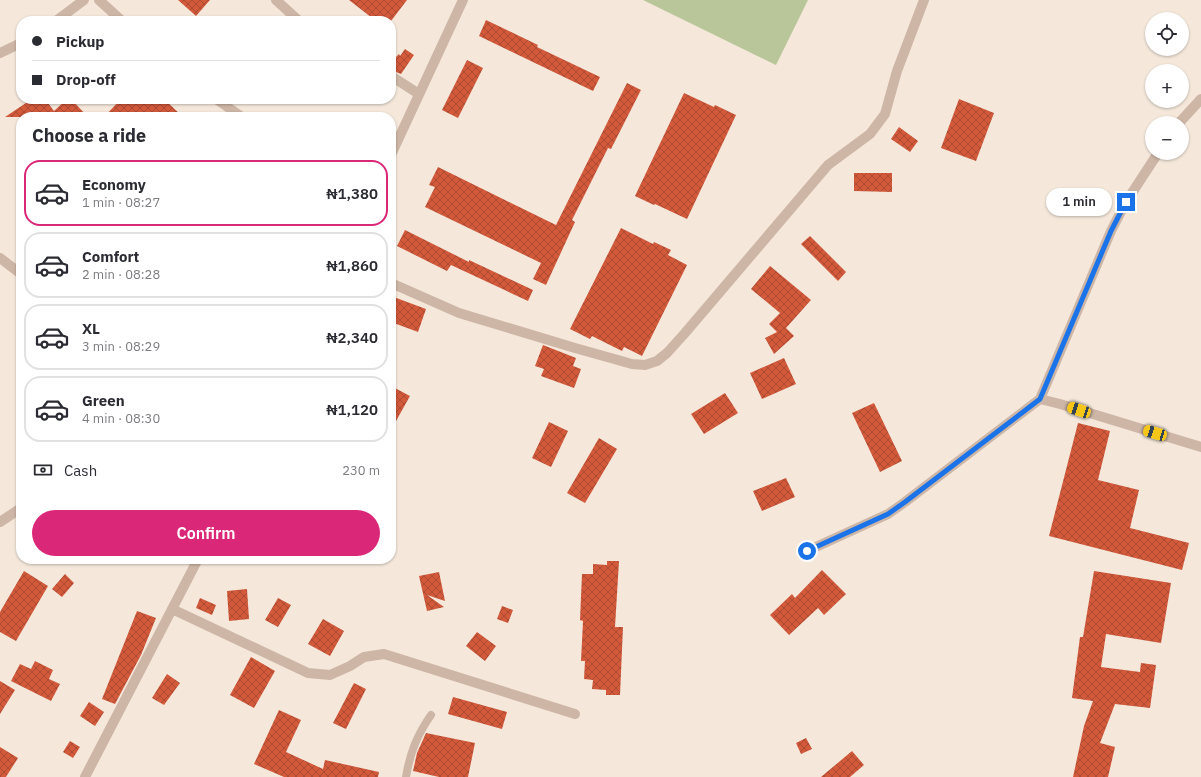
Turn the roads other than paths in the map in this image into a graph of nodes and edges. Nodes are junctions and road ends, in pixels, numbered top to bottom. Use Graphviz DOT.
graph roads {
  1 [pos="84,0"];
  2 [pos="99,0"];
  3 [pos="276,0"];
  4 [pos="463,0"];
  5 [pos="924,0"];
  6 [pos="63,16"];
  7 [pos="117,16"];
  8 [pos="294,16"];
  9 [pos="16,45"];
  10 [pos="0,53"];
  11 [pos="396,79"];
  12 [pos="419,94"];
  13 [pos="1201,99"];
  14 [pos="223,104"];
  15 [pos="235,112"];
  16 [pos="1185,116"];
  17 [pos="396,144"];
  18 [pos="1153,160"];
  19 [pos="0,258"];
  20 [pos="16,270"];
  21 [pos="396,285"];
  22 [pos="1040,399"];
  23 [pos="1201,447"];
  24 [pos="16,511"];
  25 [pos="0,522"];
  26 [pos="807,551"];
  27 [pos="195,564"];
  28 [pos="172,609"];
  29 [pos="575,714"];
  30 [pos="431,715"];
  31 [pos="85,777"];
  32 [pos="406,777"];
  1 -- 6 [label="street"];
  2 -- 7 [label="street"];
  3 -- 8 [label="street"];
  4 -- 12 [label="street"];
  5 -- 21 [label="street"];
  9 -- 10 [label="street"];
  11 -- 12 [label="street"];
  12 -- 17 [label="street"];
  13 -- 16 [label="street"];
  14 -- 15 [label="street"];
  18 -- 22 [label="street"];
  19 -- 20 [label="street"];
  22 -- 23 [label="street"];
  22 -- 26 [label="street"];
  24 -- 25 [label="street"];
  27 -- 28 [label="street"];
  28 -- 29 [label="street"];
  28 -- 31 [label="street"];
  30 -- 32 [label="lane"];
}
